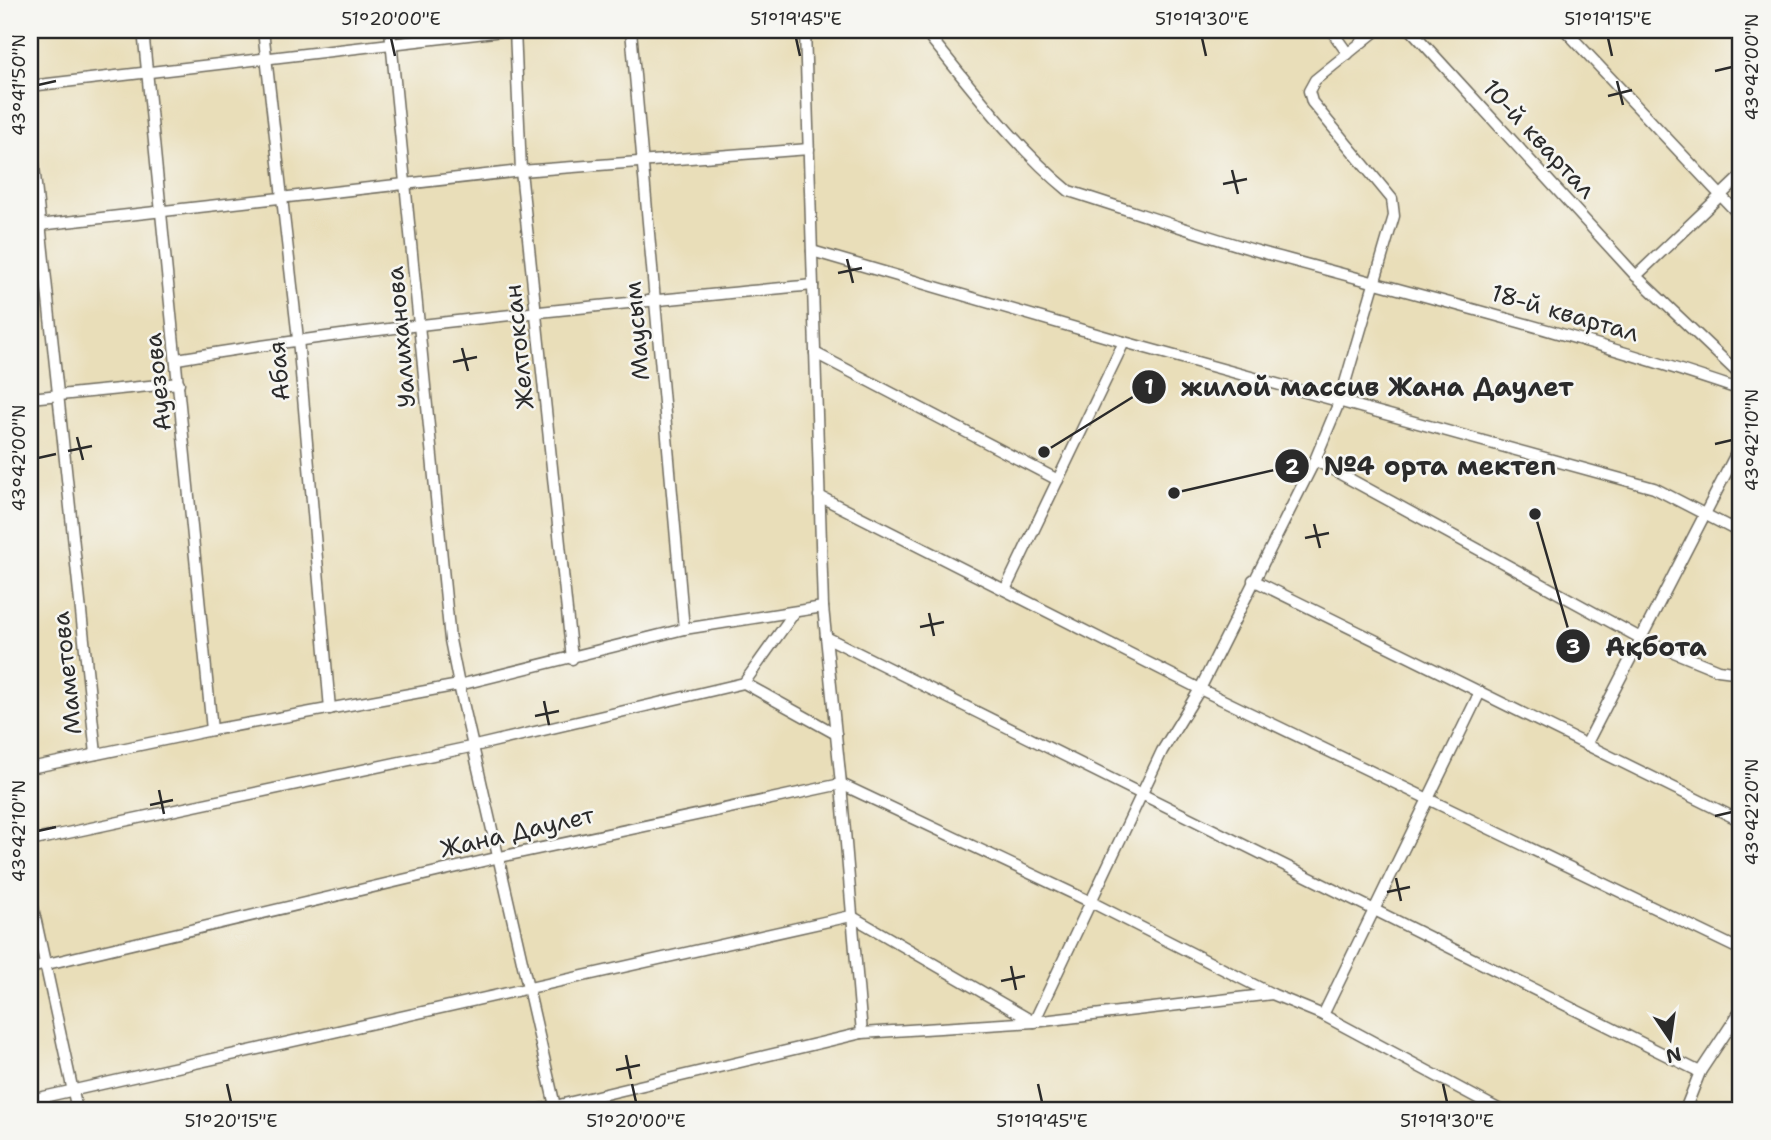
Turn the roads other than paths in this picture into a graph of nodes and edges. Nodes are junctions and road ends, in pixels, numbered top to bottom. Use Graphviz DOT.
graph roads {
  1 [pos="143,30"];
  2 [pos="262,30"];
  3 [pos="390,30"];
  4 [pos="513,30"];
  5 [pos="631,30"];
  6 [pos="805,30"];
  7 [pos="924,30"];
  8 [pos="1331,30"];
  9 [pos="1377,30"];
  10 [pos="1411,30"];
  11 [pos="1566,30"];
  12 [pos="391,44"];
  13 [pos="1348,54"];
  14 [pos="266,60"];
  15 [pos="147,72"];
  16 [pos="30,86"];
  17 [pos="30,128"];
  18 [pos="809,149"];
  19 [pos="643,162"];
  20 [pos="522,171"];
  21 [pos="1741,176"];
  22 [pos="407,184"];
  23 [pos="1718,194"];
  24 [pos="282,199"];
  25 [pos="162,212"];
  26 [pos="1741,217"];
  27 [pos="41,225"];
  28 [pos="30,226"];
  29 [pos="812,251"];
  30 [pos="1636,276"];
  31 [pos="1376,281"];
  32 [pos="813,285"];
  33 [pos="656,301"];
  34 [pos="536,311"];
  35 [pos="421,325"];
  36 [pos="298,338"];
  37 [pos="1124,342"];
  38 [pos="815,353"];
  39 [pos="177,359"];
  40 [pos="1741,376"];
  41 [pos="179,383"];
  42 [pos="1741,390"];
  43 [pos="58,396"];
  44 [pos="30,398"];
  45 [pos="1340,400"];
  46 [pos="1741,444"];
  47 [pos="1315,460"];
  48 [pos="1058,480"];
  49 [pos="820,496"];
  50 [pos="1706,517"];
  51 [pos="1741,533"];
  52 [pos="1253,580"];
  53 [pos="1005,590"];
  54 [pos="823,607"];
  55 [pos="794,613"];
  56 [pos="684,629"];
  57 [pos="825,637"];
  58 [pos="1642,639"];
  59 [pos="572,659"];
  60 [pos="1741,673"];
  61 [pos="744,683"];
  62 [pos="459,685"];
  63 [pos="1200,689"];
  64 [pos="1480,692"];
  65 [pos="330,709"];
  66 [pos="212,730"];
  67 [pos="836,734"];
  68 [pos="1587,745"];
  69 [pos="475,746"];
  70 [pos="96,754"];
  71 [pos="30,768"];
  72 [pos="841,784"];
  73 [pos="1141,795"];
  74 [pos="1428,799"];
  75 [pos="1741,821"];
  76 [pos="30,841"];
  77 [pos="500,857"];
  78 [pos="30,894"];
  79 [pos="1091,902"];
  80 [pos="1374,910"];
  81 [pos="851,916"];
  82 [pos="1741,950"];
  83 [pos="44,964"];
  84 [pos="30,968"];
  85 [pos="529,989"];
  86 [pos="1272,994"];
  87 [pos="1741,1010"];
  88 [pos="1323,1015"];
  89 [pos="1034,1022"];
  90 [pos="862,1033"];
  91 [pos="1700,1072"];
  92 [pos="71,1090"];
  93 [pos="30,1100"];
  94 [pos="555,1106"];
  95 [pos="77,1110"];
  96 [pos="536,1110"];
  97 [pos="1500,1110"];
  98 [pos="1685,1110"];
  1 -- 15 [label="street, Ауезова"];
  2 -- 14 [label="street, Абая"];
  3 -- 12 [label="street, Уалиханова"];
  4 -- 12 [label="street"];
  4 -- 20 [label="street, Желтоксан"];
  5 -- 19 [label="street, Маусым"];
  6 -- 18 [label="street"];
  7 -- 31 [label="street, 18-й квартал"];
  8 -- 13 [label="street"];
  9 -- 13 [label="street"];
  10 -- 30 [label="street, 10-й квартал"];
  11 -- 23 [label="street"];
  12 -- 14 [label="street"];
  12 -- 22 [label="street, Уалиханова"];
  13 -- 31 [label="street"];
  14 -- 15 [label="street"];
  14 -- 24 [label="street, Абая"];
  15 -- 16 [label="street"];
  15 -- 25 [label="street, Ауезова"];
  17 -- 27 [label="street, Маметова"];
  18 -- 19 [label="street"];
  18 -- 29 [label="street"];
  19 -- 20 [label="street"];
  19 -- 33 [label="street, Маусым"];
  20 -- 22 [label="street"];
  20 -- 34 [label="street, Желтоксан"];
  21 -- 23 [label="street"];
  22 -- 24 [label="street"];
  22 -- 35 [label="street, Уалиханова"];
  23 -- 26 [label="street"];
  23 -- 30 [label="street"];
  24 -- 25 [label="street"];
  24 -- 36 [label="street, Абая"];
  25 -- 27 [label="street"];
  25 -- 39 [label="street, Ауезова"];
  27 -- 28 [label="street"];
  27 -- 43 [label="street, Маметова"];
  29 -- 32 [label="street"];
  29 -- 37 [label="street"];
  30 -- 40 [label="street, 10-й квартал"];
  31 -- 42 [label="street, 18-й квартал"];
  31 -- 45 [label="street"];
  32 -- 33 [label="street"];
  32 -- 38 [label="street"];
  33 -- 34 [label="street"];
  33 -- 56 [label="street, Маусым"];
  34 -- 35 [label="street"];
  34 -- 59 [label="street, Желтоксан"];
  35 -- 36 [label="street"];
  35 -- 62 [label="street, Уалиханова"];
  36 -- 39 [label="street"];
  36 -- 65 [label="street, Абая"];
  37 -- 45 [label="street"];
  37 -- 48 [label="street"];
  38 -- 48 [label="street"];
  38 -- 49 [label="street"];
  39 -- 41 [label="street, Ауезова"];
  41 -- 43 [label="street"];
  41 -- 66 [label="street, Ауезова"];
  43 -- 44 [label="street"];
  43 -- 70 [label="street, Маметова"];
  45 -- 47 [label="street"];
  45 -- 50 [label="street"];
  46 -- 50 [label="street"];
  47 -- 52 [label="street"];
  47 -- 58 [label="street"];
  48 -- 53 [label="street"];
  49 -- 53 [label="street"];
  49 -- 54 [label="street"];
  50 -- 51 [label="street"];
  50 -- 58 [label="street"];
  52 -- 63 [label="street"];
  52 -- 64 [label="street"];
  53 -- 63 [label="street"];
  54 -- 55 [label="street"];
  54 -- 57 [label="street"];
  55 -- 56 [label="street"];
  55 -- 61 [label="street"];
  56 -- 59 [label="street"];
  57 -- 67 [label="street"];
  57 -- 73 [label="street"];
  58 -- 60 [label="street"];
  58 -- 68 [label="street"];
  59 -- 62 [label="street"];
  61 -- 67 [label="street"];
  61 -- 69 [label="street"];
  62 -- 65 [label="street"];
  62 -- 69 [label="street, Уалиханова"];
  63 -- 73 [label="street"];
  63 -- 74 [label="street"];
  64 -- 68 [label="street"];
  64 -- 74 [label="street"];
  65 -- 66 [label="street"];
  66 -- 70 [label="street"];
  67 -- 72 [label="street"];
  68 -- 75 [label="street"];
  69 -- 76 [label="street"];
  69 -- 77 [label="street, Уалиханова"];
  70 -- 71 [label="street"];
  72 -- 77 [label="street, Жана Даулет"];
  72 -- 79 [label="street"];
  72 -- 81 [label="street"];
  73 -- 79 [label="street"];
  73 -- 80 [label="street"];
  74 -- 80 [label="street"];
  74 -- 82 [label="street"];
  77 -- 83 [label="street, Жана Даулет"];
  77 -- 85 [label="street, Уалиханова"];
  78 -- 83 [label="street"];
  79 -- 86 [label="street"];
  79 -- 89 [label="street"];
  80 -- 88 [label="street"];
  80 -- 91 [label="street"];
  81 -- 85 [label="street"];
  81 -- 89 [label="street"];
  81 -- 90 [label="street"];
  83 -- 84 [label="street, Жана Даулет"];
  83 -- 92 [label="street"];
  85 -- 92 [label="street"];
  85 -- 94 [label="street, Уалиханова"];
  86 -- 88 [label="street"];
  86 -- 89 [label="street"];
  87 -- 91 [label="street"];
  88 -- 97 [label="street"];
  89 -- 90 [label="street"];
  90 -- 94 [label="street"];
  91 -- 98 [label="street"];
  92 -- 93 [label="street"];
  92 -- 95 [label="street"];
  94 -- 96 [label="street"];
}
